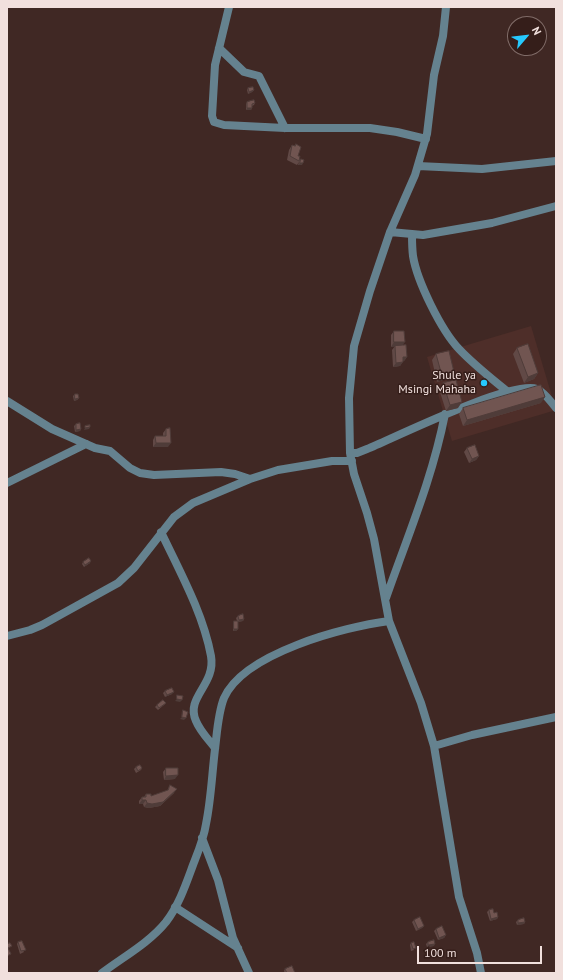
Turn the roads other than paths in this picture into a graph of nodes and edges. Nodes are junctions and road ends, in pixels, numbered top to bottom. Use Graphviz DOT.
graph roads {
  1 [pos="229,7"];
  2 [pos="446,7"];
  3 [pos="219,48"];
  4 [pos="285,128"];
  5 [pos="426,139"];
  6 [pos="556,161"];
  7 [pos="418,166"];
  8 [pos="556,206"];
  9 [pos="390,232"];
  10 [pos="412,234"];
  11 [pos="508,392"];
  12 [pos="7,401"];
  13 [pos="556,408"];
  14 [pos="445,414"];
  15 [pos="86,444"];
  16 [pos="351,457"];
  17 [pos="250,479"];
  18 [pos="7,483"];
  19 [pos="161,532"];
  20 [pos="386,599"];
  21 [pos="389,621"];
  22 [pos="7,636"];
  23 [pos="556,717"];
  24 [pos="434,746"];
  25 [pos="216,748"];
  26 [pos="202,838"];
  27 [pos="175,907"];
  28 [pos="238,948"];
  29 [pos="102,973"];
  30 [pos="249,973"];
  31 [pos="480,973"];
  1 -- 3 [label="street"];
  2 -- 5 [label="street"];
  3 -- 4 [label="street"];
  3 -- 4 [label="street"];
  4 -- 5 [label="street"];
  5 -- 7 [label="street"];
  6 -- 7 [label="street"];
  7 -- 9 [label="street"];
  8 -- 10 [label="street"];
  9 -- 10 [label="street"];
  9 -- 16 [label="street"];
  10 -- 11 [label="street"];
  11 -- 13 [label="street"];
  11 -- 14 [label="street"];
  12 -- 15 [label="street"];
  14 -- 16 [label="street"];
  14 -- 20 [label="street"];
  15 -- 17 [label="street"];
  15 -- 18 [label="street"];
  16 -- 17 [label="street"];
  16 -- 20 [label="street"];
  17 -- 19 [label="street"];
  19 -- 22 [label="street"];
  19 -- 25 [label="street"];
  20 -- 21 [label="street"];
  21 -- 24 [label="street"];
  21 -- 25 [label="street"];
  23 -- 24 [label="street"];
  24 -- 31 [label="street"];
  25 -- 26 [label="street"];
  26 -- 27 [label="street"];
  26 -- 28 [label="street"];
  27 -- 28 [label="street"];
  27 -- 29 [label="street"];
  28 -- 30 [label="street"];
}
